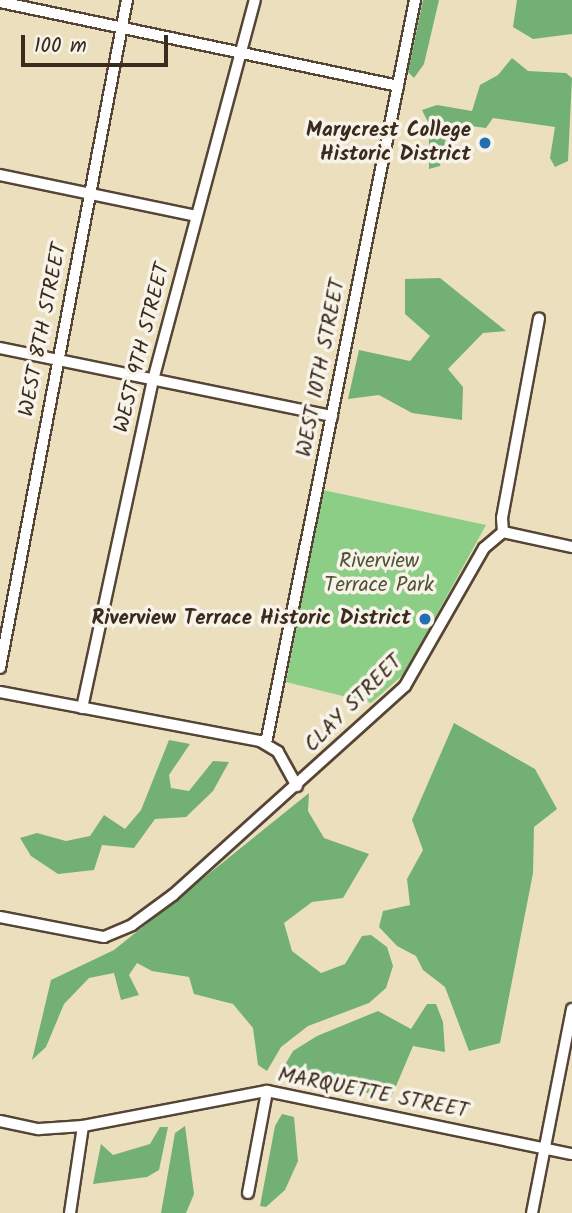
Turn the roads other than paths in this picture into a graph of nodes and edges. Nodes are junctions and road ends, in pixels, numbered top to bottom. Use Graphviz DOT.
graph roads {
  1 [pos="128,0"];
  2 [pos="254,0"];
  3 [pos="415,0"];
  4 [pos="0,2"];
  5 [pos="122,28"];
  6 [pos="240,53"];
  7 [pos="398,86"];
  8 [pos="0,175"];
  9 [pos="90,194"];
  10 [pos="196,216"];
  11 [pos="539,318"];
  12 [pos="0,348"];
  13 [pos="57,360"];
  14 [pos="153,380"];
  15 [pos="332,416"];
  16 [pos="503,532"];
  17 [pos="572,547"];
  18 [pos="0,668"];
  19 [pos="0,692"];
  20 [pos="82,708"];
  21 [pos="266,743"];
  22 [pos="297,786"];
  23 [pos="0,918"];
  24 [pos="572,1009"];
  25 [pos="267,1091"];
  26 [pos="0,1121"];
  27 [pos="83,1126"];
  28 [pos="544,1149"];
  29 [pos="572,1154"];
  30 [pos="248,1193"];
  31 [pos="70,1213"];
  32 [pos="532,1213"];
  1 -- 5 [label="street, WEST 8TH STREET"];
  2 -- 6 [label="street, WEST 9TH STREET"];
  3 -- 7 [label="street, WEST 10TH STREET"];
  4 -- 5 [label="street"];
  5 -- 6 [label="street"];
  5 -- 9 [label="street, WEST 8TH STREET"];
  6 -- 7 [label="street"];
  6 -- 10 [label="street, WEST 9TH STREET"];
  7 -- 15 [label="street, WEST 10TH STREET"];
  8 -- 9 [label="street"];
  9 -- 10 [label="street"];
  9 -- 13 [label="street, WEST 8TH STREET"];
  10 -- 14 [label="street, WEST 9TH STREET"];
  11 -- 16 [label="street"];
  12 -- 13 [label="street"];
  13 -- 14 [label="street"];
  13 -- 18 [label="street, WEST 8TH STREET"];
  14 -- 15 [label="street"];
  14 -- 20 [label="street, WEST 9TH STREET"];
  15 -- 21 [label="street, WEST 10TH STREET"];
  16 -- 17 [label="street"];
  16 -- 22 [label="street, CLAY STREET"];
  19 -- 20 [label="street"];
  20 -- 21 [label="street"];
  21 -- 22 [label="street"];
  22 -- 23 [label="street, CLAY STREET"];
  24 -- 28 [label="street"];
  25 -- 27 [label="street, MARQUETTE STREET"];
  25 -- 28 [label="street, MARQUETTE STREET"];
  25 -- 30 [label="street"];
  26 -- 27 [label="street, MARQUETTE STREET"];
  27 -- 31 [label="street"];
  28 -- 29 [label="street, MARQUETTE STREET"];
  28 -- 32 [label="street"];
}
